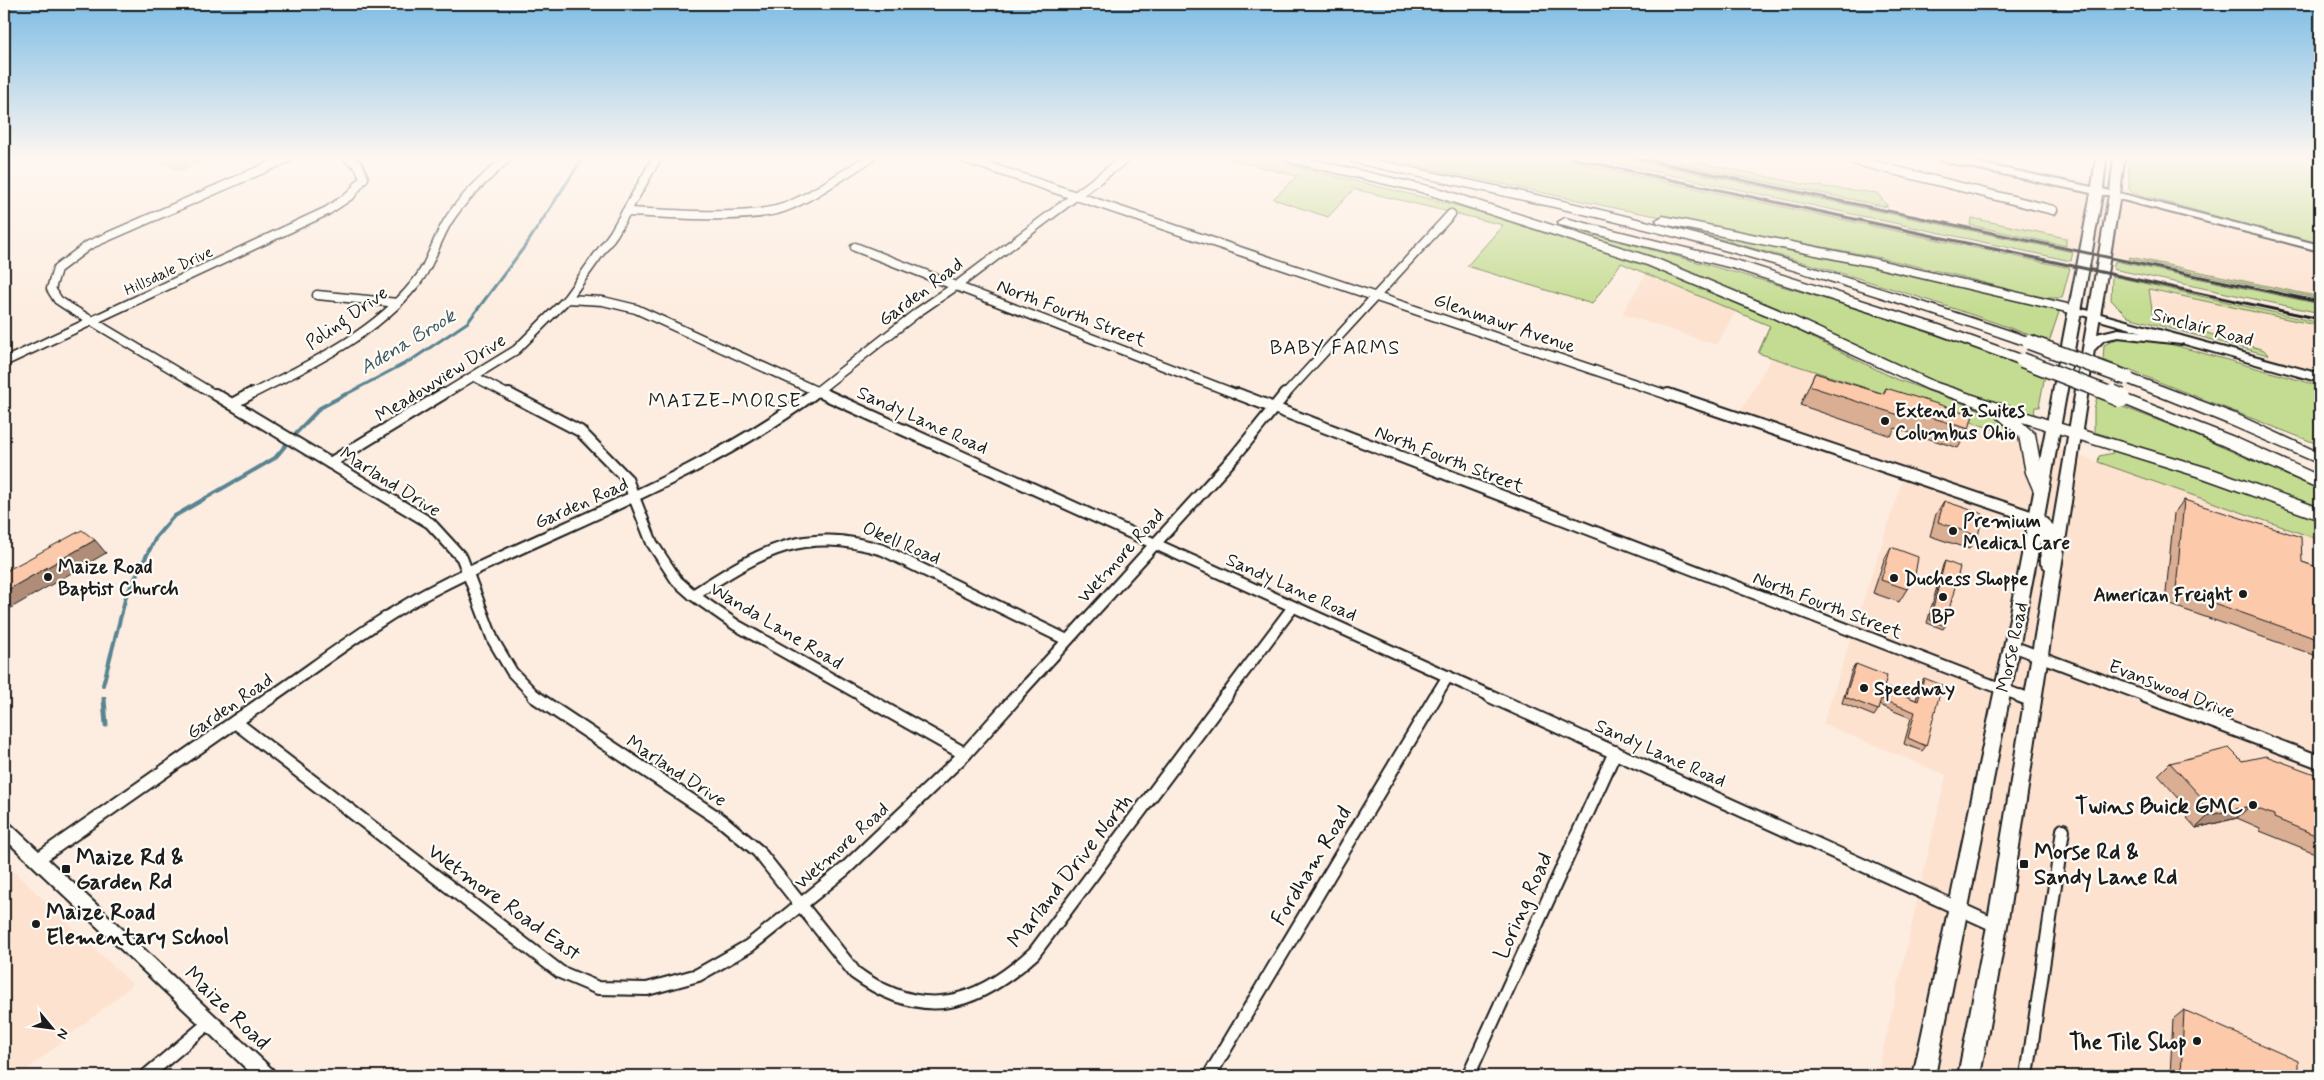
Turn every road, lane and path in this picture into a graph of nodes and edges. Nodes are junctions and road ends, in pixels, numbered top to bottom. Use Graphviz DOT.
graph roads {
  1 [pos="170,208"];
  2 [pos="329,208"];
  3 [pos="457,208"];
  4 [pos="628,208"];
  5 [pos="781,208"];
  6 [pos="1059,208"];
  7 [pos="1113,208"];
  8 [pos="1484,208"];
  9 [pos="1502,208"];
  10 [pos="1569,208"];
  11 [pos="1591,208"];
  12 [pos="2047,208"];
  13 [pos="2094,208"];
  14 [pos="2113,208"];
  15 [pos="2167,208"];
  16 [pos="2053,210"];
  17 [pos="626,212"];
  18 [pos="1450,214"];
  19 [pos="855,247"];
  20 [pos="2320,248"];
  21 [pos="956,285"];
  22 [pos="317,295"];
  23 [pos="1376,297"];
  24 [pos="567,299"];
  25 [pos="398,303"];
  26 [pos="2076,310"];
  27 [pos="2096,315"];
  28 [pos="92,320"];
  29 [pos="2181,340"];
  30 [pos="2088,349"];
  31 [pos="4,362"];
  32 [pos="475,377"];
  33 [pos="2126,378"];
  34 [pos="2320,378"];
  35 [pos="817,392"];
  36 [pos="1976,401"];
  37 [pos="232,404"];
  38 [pos="1274,408"];
  39 [pos="2052,427"];
  40 [pos="2075,433"];
  41 [pos="2320,452"];
  42 [pos="2320,459"];
  43 [pos="330,463"];
  44 [pos="2320,483"];
  45 [pos="2041,490"];
  46 [pos="635,497"];
  47 [pos="2320,514"];
  48 [pos="2036,518"];
  49 [pos="1153,544"];
  50 [pos="468,573"];
  51 [pos="2051,586"];
  52 [pos="693,595"];
  53 [pos="1293,607"];
  54 [pos="1067,640"];
  55 [pos="2012,646"];
  56 [pos="2040,657"];
  57 [pos="1448,676"];
  58 [pos="2002,690"];
  59 [pos="2033,702"];
  60 [pos="235,722"];
  61 [pos="1615,752"];
  62 [pos="965,754"];
  63 [pos="2320,762"];
  64 [pos="4,828"];
  65 [pos="2063,830"];
  66 [pos="38,859"];
  67 [pos="800,905"];
  68 [pos="1958,908"];
  69 [pos="1997,926"];
  70 [pos="210,1022"];
  71 [pos="146,1076"];
  72 [pos="267,1076"];
  73 [pos="1209,1076"];
  74 [pos="1468,1076"];
  75 [pos="1924,1076"];
  76 [pos="1969,1076"];
  77 [pos="2027,1076"];
  1 -- 28 [label="street, Marland Drive"];
  2 -- 28 [label="street, Hillsdale Drive"];
  3 -- 25 [label="street, Poling Drive"];
  4 -- 17 [label="street, Meadowview Drive"];
  5 -- 17 [label="street"];
  6 -- 21 [label="street, Garden Road"];
  7 -- 23 [label="street, Glenmawr Avenue"];
  8 -- 36 [label="highway"];
  9 -- 44 [label="highway, bridge"];
  10 -- 33 [label="highway, bridge"];
  11 -- 26 [label="highway"];
  12 -- 16 [label="street"];
  13 -- 26 [label="main road, Morse Road"];
  14 -- 27 [label="main road, Morse Road"];
  15 -- 20 [label="main road"];
  17 -- 24 [label="street, Meadowview Drive"];
  18 -- 23 [label="street, Wetmore Road"];
  19 -- 21 [label="street, North Fourth Street"];
  21 -- 35 [label="street, Garden Road"];
  21 -- 38 [label="street, North Fourth Street"];
  22 -- 25 [label="street"];
  23 -- 38 [label="street, Wetmore Road"];
  23 -- 48 [label="street, Glenmawr Avenue"];
  24 -- 32 [label="street, Meadowview Drive"];
  24 -- 35 [label="street, Sandy Lane Road"];
  25 -- 37 [label="street, Poling Drive"];
  26 -- 27 [label="main road, Sinclair Road"];
  26 -- 39 [label="main road, Morse Road"];
  27 -- 29 [label="main road, Sinclair Road"];
  27 -- 30 [label="main road, Morse Road"];
  28 -- 31 [label="street, Hillsdale Drive"];
  28 -- 37 [label="street, Marland Drive"];
  29 -- 30 [label="main road"];
  29 -- 34 [label="main road, Sinclair Road"];
  30 -- 40 [label="main road, Morse Road"];
  32 -- 43 [label="street, Meadowview Drive"];
  32 -- 46 [label="street, Wanda Lane Road"];
  33 -- 41 [label="highway"];
  33 -- 42 [label="highway"];
  35 -- 46 [label="street, Garden Road"];
  35 -- 49 [label="street, Sandy Lane Road"];
  36 -- 39 [label="highway"];
  36 -- 45 [label="highway"];
  37 -- 43 [label="street, Marland Drive"];
  38 -- 49 [label="street, Wetmore Road"];
  38 -- 58 [label="street, North Fourth Street"];
  39 -- 40 [label="highway"];
  39 -- 45 [label="main road, Morse Road"];
  40 -- 47 [label="highway"];
  40 -- 51 [label="main road, Morse Road"];
  43 -- 50 [label="street, Marland Drive"];
  45 -- 48 [label="main road, Morse Road"];
  46 -- 50 [label="street, Garden Road"];
  46 -- 52 [label="street, Wanda Lane Road"];
  48 -- 51 [label="main road"];
  48 -- 55 [label="main road, Morse Road"];
  49 -- 53 [label="street, Sandy Lane Road"];
  49 -- 54 [label="street, Wetmore Road"];
  50 -- 60 [label="street, Garden Road"];
  50 -- 67 [label="street, Marland Drive"];
  51 -- 56 [label="main road, Morse Road"];
  52 -- 54 [label="street, Okell Road"];
  52 -- 62 [label="street, Wanda Lane Road"];
  53 -- 57 [label="street, Sandy Lane Road"];
  53 -- 67 [label="street, Marland Drive North"];
  54 -- 62 [label="street, Wetmore Road"];
  55 -- 56 [label="street, Evanswood Drive"];
  55 -- 58 [label="main road, Morse Road"];
  56 -- 59 [label="main road, Morse Road"];
  56 -- 63 [label="street, Evanswood Drive"];
  57 -- 61 [label="street, Sandy Lane Road"];
  57 -- 73 [label="street, Fordham Road"];
  58 -- 59 [label="street, North Fourth Street"];
  58 -- 68 [label="main road, Morse Road"];
  59 -- 69 [label="main road, Morse Road"];
  60 -- 66 [label="street, Garden Road"];
  60 -- 67 [label="street, Wetmore Road East"];
  61 -- 68 [label="street, Sandy Lane Road"];
  61 -- 74 [label="street, Loring Road"];
  62 -- 67 [label="street, Wetmore Road"];
  64 -- 66 [label="street, Maize Road"];
  65 -- 77 [label="street"];
  66 -- 70 [label="street, Maize Road"];
  68 -- 69 [label="street, Sandy Lane Road"];
  68 -- 75 [label="main road, Morse Road"];
  69 -- 76 [label="main road, Morse Road"];
  70 -- 71 [label="street"];
  70 -- 72 [label="street, Maize Road"];
}
